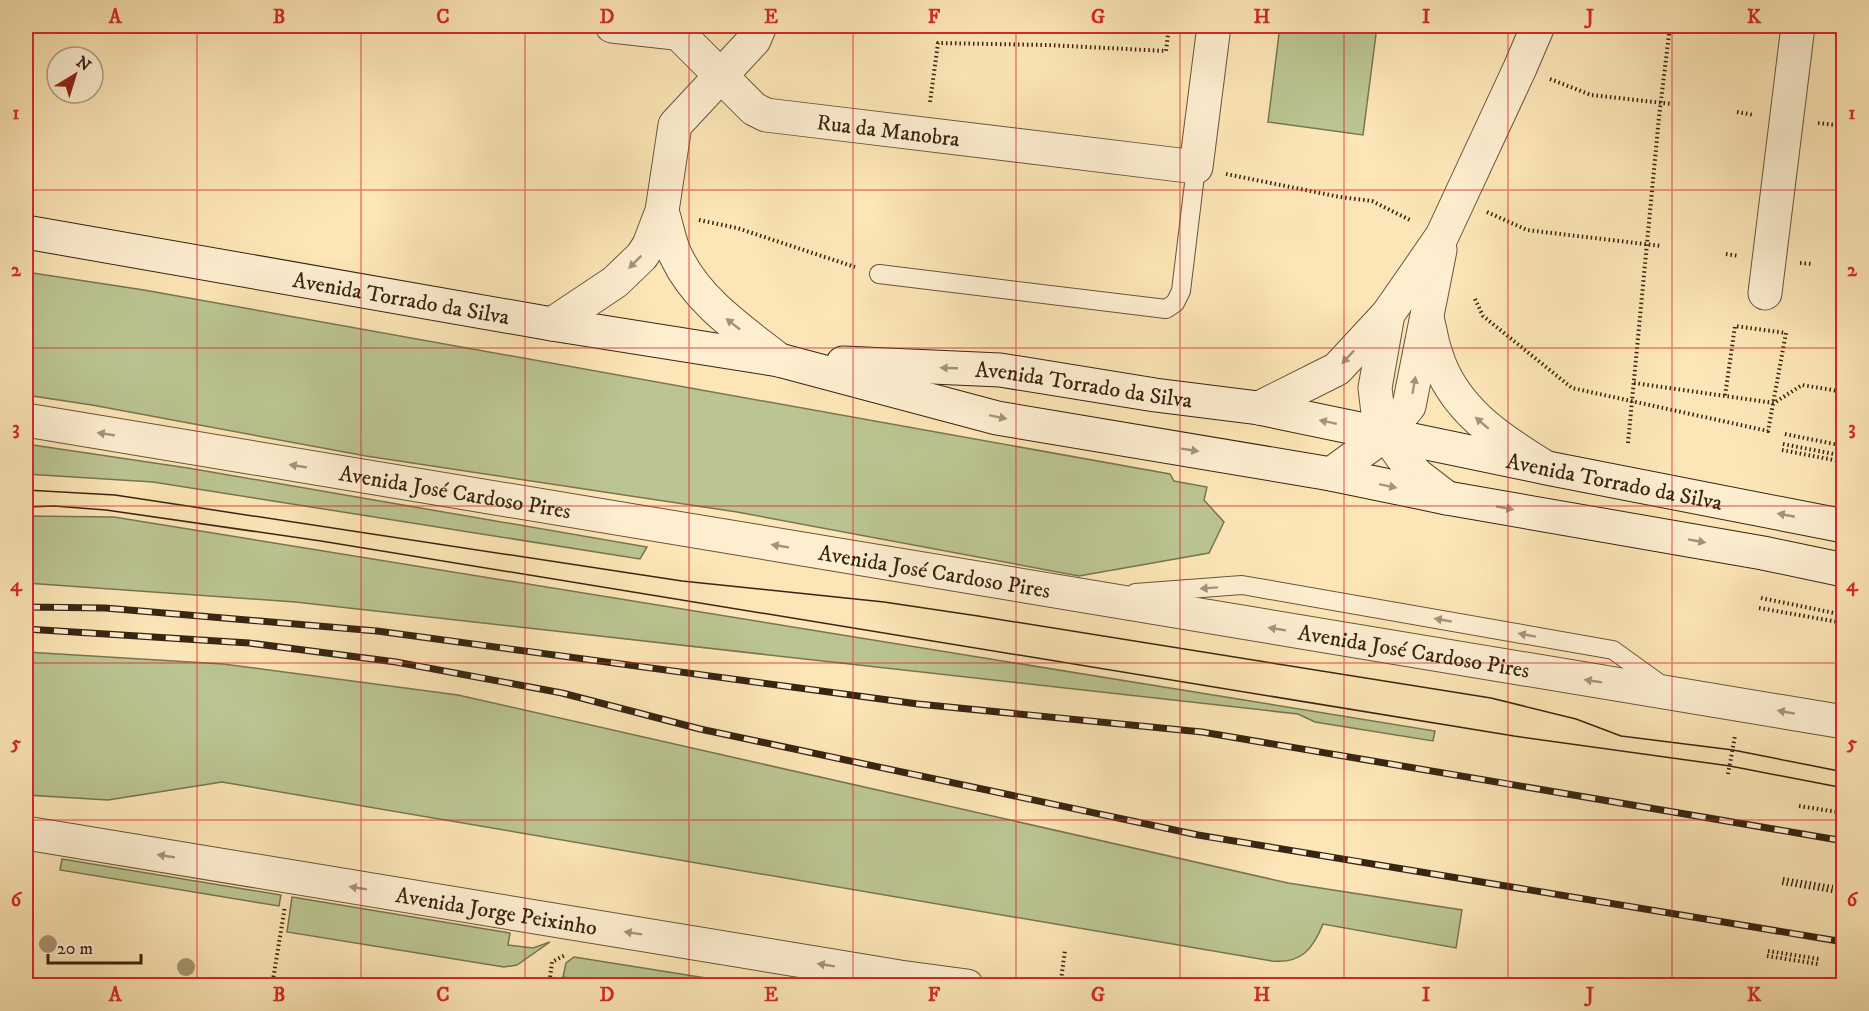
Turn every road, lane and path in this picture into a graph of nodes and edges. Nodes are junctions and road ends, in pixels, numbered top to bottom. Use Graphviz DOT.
graph roads {
  1 [pos="612,26"];
  2 [pos="760,26"];
  3 [pos="1169,26"];
  4 [pos="1214,26"];
  5 [pos="1538,26"];
  6 [pos="1670,26"];
  7 [pos="1798,26"];
  8 [pos="1520,68"];
  9 [pos="721,75"];
  10 [pos="1661,103"];
  11 [pos="1672,104"];
  12 [pos="926,135"];
  13 [pos="1196,167"];
  14 [pos="1459,200"];
  15 [pos="662,211"];
  16 [pos="26,232"];
  17 [pos="1442,236"];
  18 [pos="1647,245"];
  19 [pos="1661,246"];
  20 [pos="879,274"];
  21 [pos="1765,293"];
  22 [pos="1475,299"];
  23 [pos="1426,313"];
  24 [pos="1388,314"];
  25 [pos="552,324"];
  26 [pos="779,360"];
  27 [pos="1634,383"];
  28 [pos="1844,392"];
  29 [pos="1725,396"];
  30 [pos="1632,401"];
  31 [pos="1774,403"];
  32 [pos="1259,408"];
  33 [pos="26,420"];
  34 [pos="1386,434"];
  35 [pos="1785,434"];
  36 [pos="1628,443"];
  37 [pos="1783,444"];
  38 [pos="1844,446"];
  39 [pos="1782,450"];
  40 [pos="1844,456"];
  41 [pos="1844,462"];
  42 [pos="1547,468"];
  43 [pos="1331,474"];
  44 [pos="1447,498"];
  45 [pos="1844,526"];
  46 [pos="1844,570"];
  47 [pos="1761,598"];
  48 [pos="1760,608"];
  49 [pos="1844,615"];
  50 [pos="1844,623"];
  51 [pos="1844,722"];
  52 [pos="1734,742"];
  53 [pos="1728,774"];
  54 [pos="1798,806"];
  55 [pos="1844,813"];
  56 [pos="26,833"];
  57 [pos="1782,881"];
  58 [pos="1833,889"];
  59 [pos="285,908"];
  60 [pos="1065,950"];
  61 [pos="1768,953"];
  62 [pos="552,962"];
  63 [pos="1818,962"];
  64 [pos="1061,980"];
  65 [pos="272,986"];
  66 [pos="549,986"];
  67 [pos="967,986"];
  1 -- 9 [label="street, Rua da Manobra"];
  2 -- 9 [label="street"];
  3 -- 12 [label="path"];
  4 -- 13 [label="street"];
  5 -- 8 [label="street"];
  6 -- 10 [label="path"];
  7 -- 21 [label="street"];
  8 -- 10 [label="path"];
  8 -- 14 [label="street"];
  9 -- 12 [label="street, Rua da Manobra"];
  9 -- 15 [label="street"];
  10 -- 11 [label="path"];
  10 -- 18 [label="path"];
  12 -- 13 [label="street, Rua da Manobra"];
  13 -- 17 [label="path"];
  13 -- 20 [label="lane"];
  14 -- 17 [label="street"];
  14 -- 18 [label="path"];
  15 -- 20 [label="path"];
  15 -- 25 [label="street, one-way"];
  26 -- 15 [label="street, one-way"];
  16 -- 25 [label="street, Avenida Torrado da Silva"];
  17 -- 23 [label="street"];
  17 -- 24 [label="street"];
  18 -- 19 [label="path"];
  18 -- 27 [label="path"];
  22 -- 30 [label="path"];
  34 -- 23 [label="street, one-way"];
  42 -- 23 [label="street, one-way"];
  24 -- 32 [label="street, one-way"];
  24 -- 34 [label="street"];
  25 -- 26 [label="street, Avenida Torrado da Silva"];
  32 -- 26 [label="street, Avenida Torrado da Silva, one-way"];
  26 -- 43 [label="street, Avenida Torrado da Silva, one-way"];
  27 -- 29 [label="path"];
  27 -- 30 [label="path"];
  28 -- 31 [label="path"];
  29 -- 31 [label="path"];
  29 -- 31 [label="path"];
  30 -- 31 [label="path"];
  30 -- 36 [label="path"];
  34 -- 32 [label="street, Avenida Torrado da Silva, one-way"];
  51 -- 33 [label="street, Avenida José Cardoso Pires, one-way"];
  34 -- 42 [label="street, Avenida Torrado da Silva"];
  34 -- 43 [label="street"];
  34 -- 44 [label="street, Avenida Torrado da Silva"];
  35 -- 38 [label="path"];
  37 -- 40 [label="path"];
  39 -- 41 [label="path"];
  45 -- 42 [label="street, Avenida Torrado da Silva, one-way"];
  43 -- 44 [label="street, Avenida Torrado da Silva, one-way"];
  44 -- 46 [label="street, Avenida Torrado da Silva, one-way"];
  47 -- 49 [label="path"];
  48 -- 50 [label="path"];
  52 -- 53 [label="path"];
  54 -- 55 [label="path"];
  67 -- 56 [label="street, Avenida Jorge Peixinho, one-way"];
  57 -- 58 [label="path"];
  59 -- 65 [label="path"];
  60 -- 64 [label="path"];
  61 -- 63 [label="path"];
  62 -- 66 [label="path"];
}
